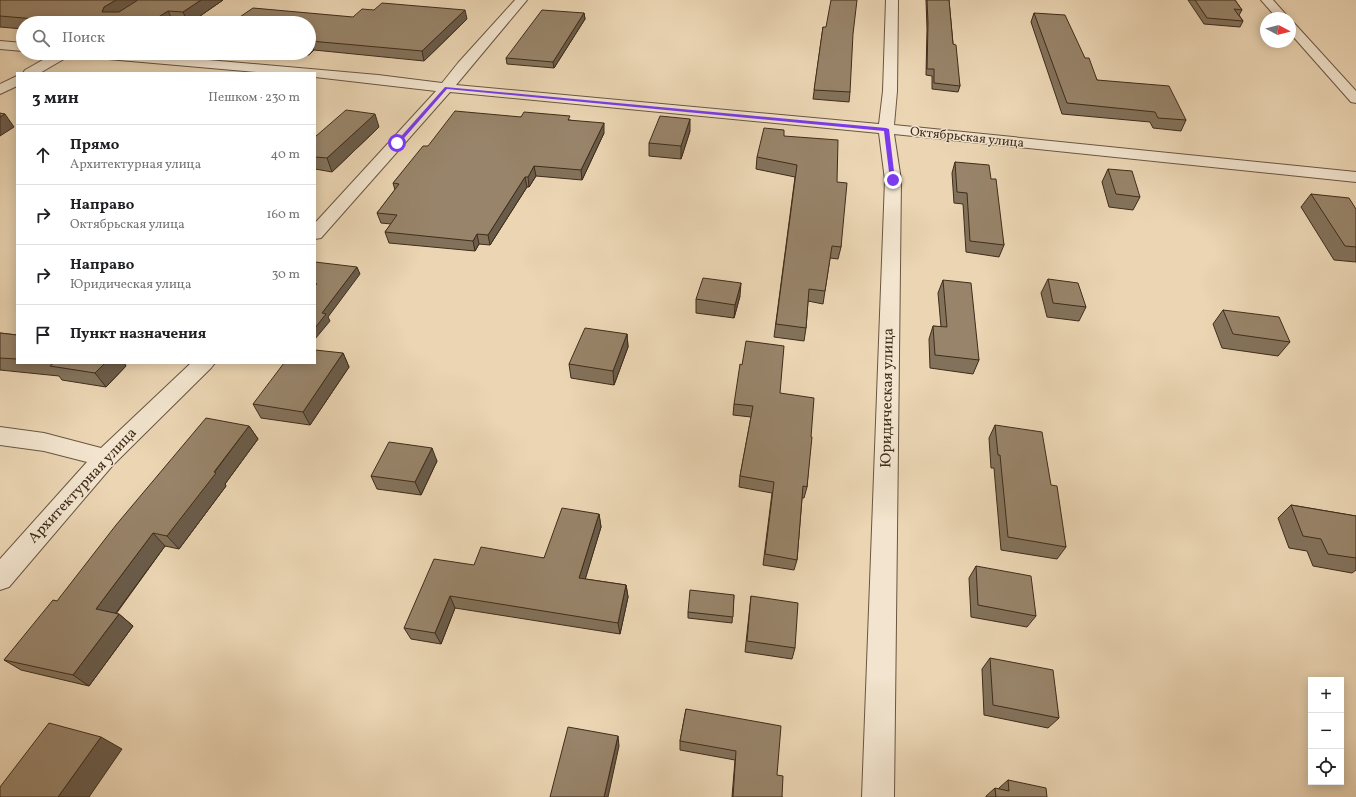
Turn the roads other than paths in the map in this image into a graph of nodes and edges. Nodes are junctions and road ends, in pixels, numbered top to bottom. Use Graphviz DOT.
graph roads {
  1 [pos="521,0"];
  2 [pos="892,0"];
  3 [pos="1267,0"];
  4 [pos="1278,12"];
  5 [pos="1296,33"];
  6 [pos="0,45"];
  7 [pos="16,46"];
  8 [pos="52,60"];
  9 [pos="165,60"];
  10 [pos="32,72"];
  11 [pos="303,72"];
  12 [pos="316,73"];
  13 [pos="16,81"];
  14 [pos="446,88"];
  15 [pos="0,90"];
  16 [pos="1356,99"];
  17 [pos="886,129"];
  18 [pos="1356,177"];
  19 [pos="316,233"];
  20 [pos="203,364"];
  21 [pos="0,436"];
  22 [pos="105,458"];
  23 [pos="0,578"];
  24 [pos="878,797"];
  1 -- 14 [label="street"];
  2 -- 17 [label="street, Юридическая улица"];
  3 -- 4 [label="street"];
  5 -- 16 [label="street"];
  6 -- 7 [label="street"];
  8 -- 10 [label="street"];
  9 -- 11 [label="street, Октябрьская улица"];
  12 -- 14 [label="street, Октябрьская улица"];
  13 -- 15 [label="street"];
  14 -- 17 [label="street, Октябрьская улица"];
  14 -- 19 [label="street"];
  17 -- 18 [label="street, Октябрьская улица"];
  17 -- 24 [label="street, Юридическая улица"];
  20 -- 22 [label="street, Архитектурная улица"];
  21 -- 22 [label="street"];
  22 -- 23 [label="street, Архитектурная улица"];
}
